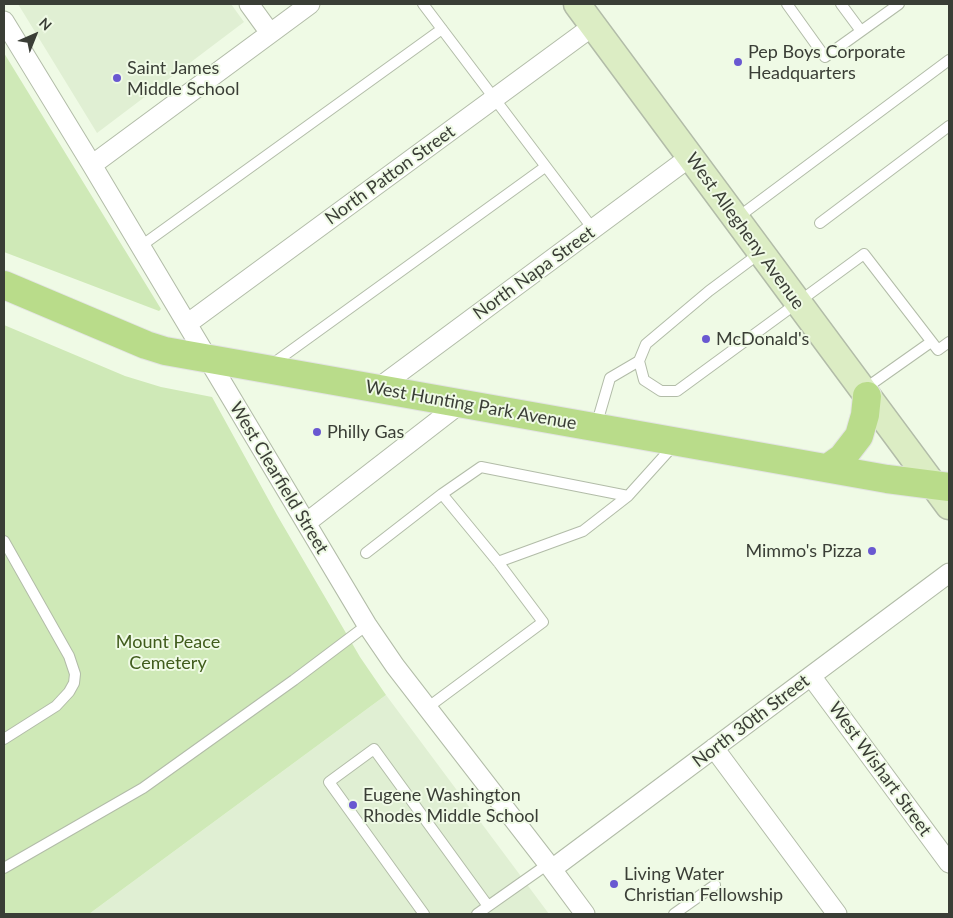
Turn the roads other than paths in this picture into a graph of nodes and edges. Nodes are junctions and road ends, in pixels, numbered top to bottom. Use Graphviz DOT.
graph roads {
  1 [pos="249,4"];
  2 [pos="310,4"];
  3 [pos="423,4"];
  4 [pos="577,4"];
  5 [pos="787,4"];
  6 [pos="841,4"];
  7 [pos="899,4"];
  8 [pos="4,21"];
  9 [pos="593,26"];
  10 [pos="442,28"];
  11 [pos="861,31"];
  12 [pos="270,33"];
  13 [pos="949,60"];
  14 [pos="495,98"];
  15 [pos="949,126"];
  16 [pos="690,157"];
  17 [pos="92,164"];
  18 [pos="545,167"];
  19 [pos="736,219"];
  20 [pos="820,223"];
  21 [pos="593,230"];
  22 [pos="141,246"];
  23 [pos="761,252"];
  24 [pos="4,286"];
  25 [pos="798,303"];
  26 [pos="187,324"];
  27 [pos="931,342"];
  28 [pos="949,342"];
  29 [pos="208,358"];
  30 [pos="639,361"];
  31 [pos="266,369"];
  32 [pos="377,388"];
  33 [pos="865,393"];
  34 [pos="461,403"];
  35 [pos="596,427"];
  36 [pos="677,442"];
  37 [pos="828,468"];
  38 [pos="944,492"];
  39 [pos="442,494"];
  40 [pos="628,496"];
  41 [pos="306,522"];
  42 [pos="4,541"];
  43 [pos="366,553"];
  44 [pos="498,562"];
  45 [pos="949,573"];
  46 [pos="367,625"];
  47 [pos="811,676"];
  48 [pos="427,708"];
  49 [pos="4,739"];
  50 [pos="714,748"];
  51 [pos="949,863"];
  52 [pos="550,866"];
  53 [pos="4,868"];
  54 [pos="715,885"];
  55 [pos="488,906"];
  56 [pos="424,914"];
  57 [pos="478,914"];
  58 [pos="586,914"];
  59 [pos="674,914"];
  60 [pos="837,914"];
  1 -- 12 [label="street"];
  2 -- 12 [label="street"];
  3 -- 10 [label="lane"];
  4 -- 9 [label="main road, West Allegheny Avenue"];
  5 -- 11 [label="lane"];
  6 -- 11 [label="lane"];
  7 -- 11 [label="lane"];
  8 -- 17 [label="street, West Clearfield Street"];
  9 -- 14 [label="street, North Patton Street"];
  9 -- 16 [label="main road, West Allegheny Avenue"];
  10 -- 14 [label="lane"];
  10 -- 22 [label="lane"];
  12 -- 17 [label="street"];
  13 -- 19 [label="lane"];
  14 -- 18 [label="lane"];
  14 -- 26 [label="street, North Patton Street"];
  15 -- 20 [label="lane"];
  16 -- 19 [label="main road, West Allegheny Avenue"];
  16 -- 21 [label="street, North Napa Street"];
  17 -- 22 [label="street, West Clearfield Street"];
  18 -- 21 [label="lane"];
  18 -- 31 [label="lane"];
  19 -- 23 [label="main road, West Allegheny Avenue"];
  21 -- 32 [label="street, North Napa Street"];
  22 -- 26 [label="street, West Clearfield Street"];
  23 -- 25 [label="main road, West Allegheny Avenue"];
  23 -- 30 [label="lane"];
  24 -- 29 [label="main road, West Hunting Park Avenue"];
  25 -- 27 [label="lane"];
  25 -- 30 [label="lane"];
  25 -- 33 [label="main road, West Allegheny Avenue"];
  26 -- 29 [label="street, West Clearfield Street"];
  27 -- 28 [label="lane"];
  27 -- 33 [label="lane"];
  29 -- 31 [label="main road, West Hunting Park Avenue"];
  29 -- 41 [label="street, West Clearfield Street"];
  30 -- 35 [label="lane"];
  31 -- 32 [label="main road, West Hunting Park Avenue"];
  32 -- 34 [label="main road, West Hunting Park Avenue"];
  33 -- 37 [label="main road"];
  33 -- 38 [label="main road, West Allegheny Avenue"];
  34 -- 35 [label="main road, West Hunting Park Avenue"];
  34 -- 41 [label="street"];
  35 -- 36 [label="main road, West Hunting Park Avenue"];
  36 -- 37 [label="main road, West Hunting Park Avenue"];
  36 -- 40 [label="lane"];
  37 -- 38 [label="main road, West Hunting Park Avenue"];
  39 -- 40 [label="lane"];
  39 -- 43 [label="lane"];
  39 -- 44 [label="lane"];
  40 -- 44 [label="lane"];
  41 -- 46 [label="street, West Clearfield Street"];
  42 -- 49 [label="lane"];
  44 -- 48 [label="lane"];
  45 -- 47 [label="street, North 30th Street"];
  46 -- 48 [label="street, West Clearfield Street"];
  46 -- 53 [label="lane"];
  47 -- 50 [label="street, North 30th Street"];
  47 -- 51 [label="street, West Wishart Street"];
  48 -- 52 [label="street, West Clearfield Street"];
  50 -- 52 [label="street, North 30th Street"];
  50 -- 60 [label="street"];
  52 -- 55 [label="lane"];
  52 -- 58 [label="street, West Clearfield Street"];
  54 -- 59 [label="lane"];
  55 -- 56 [label="lane"];
  55 -- 57 [label="lane"];
}
